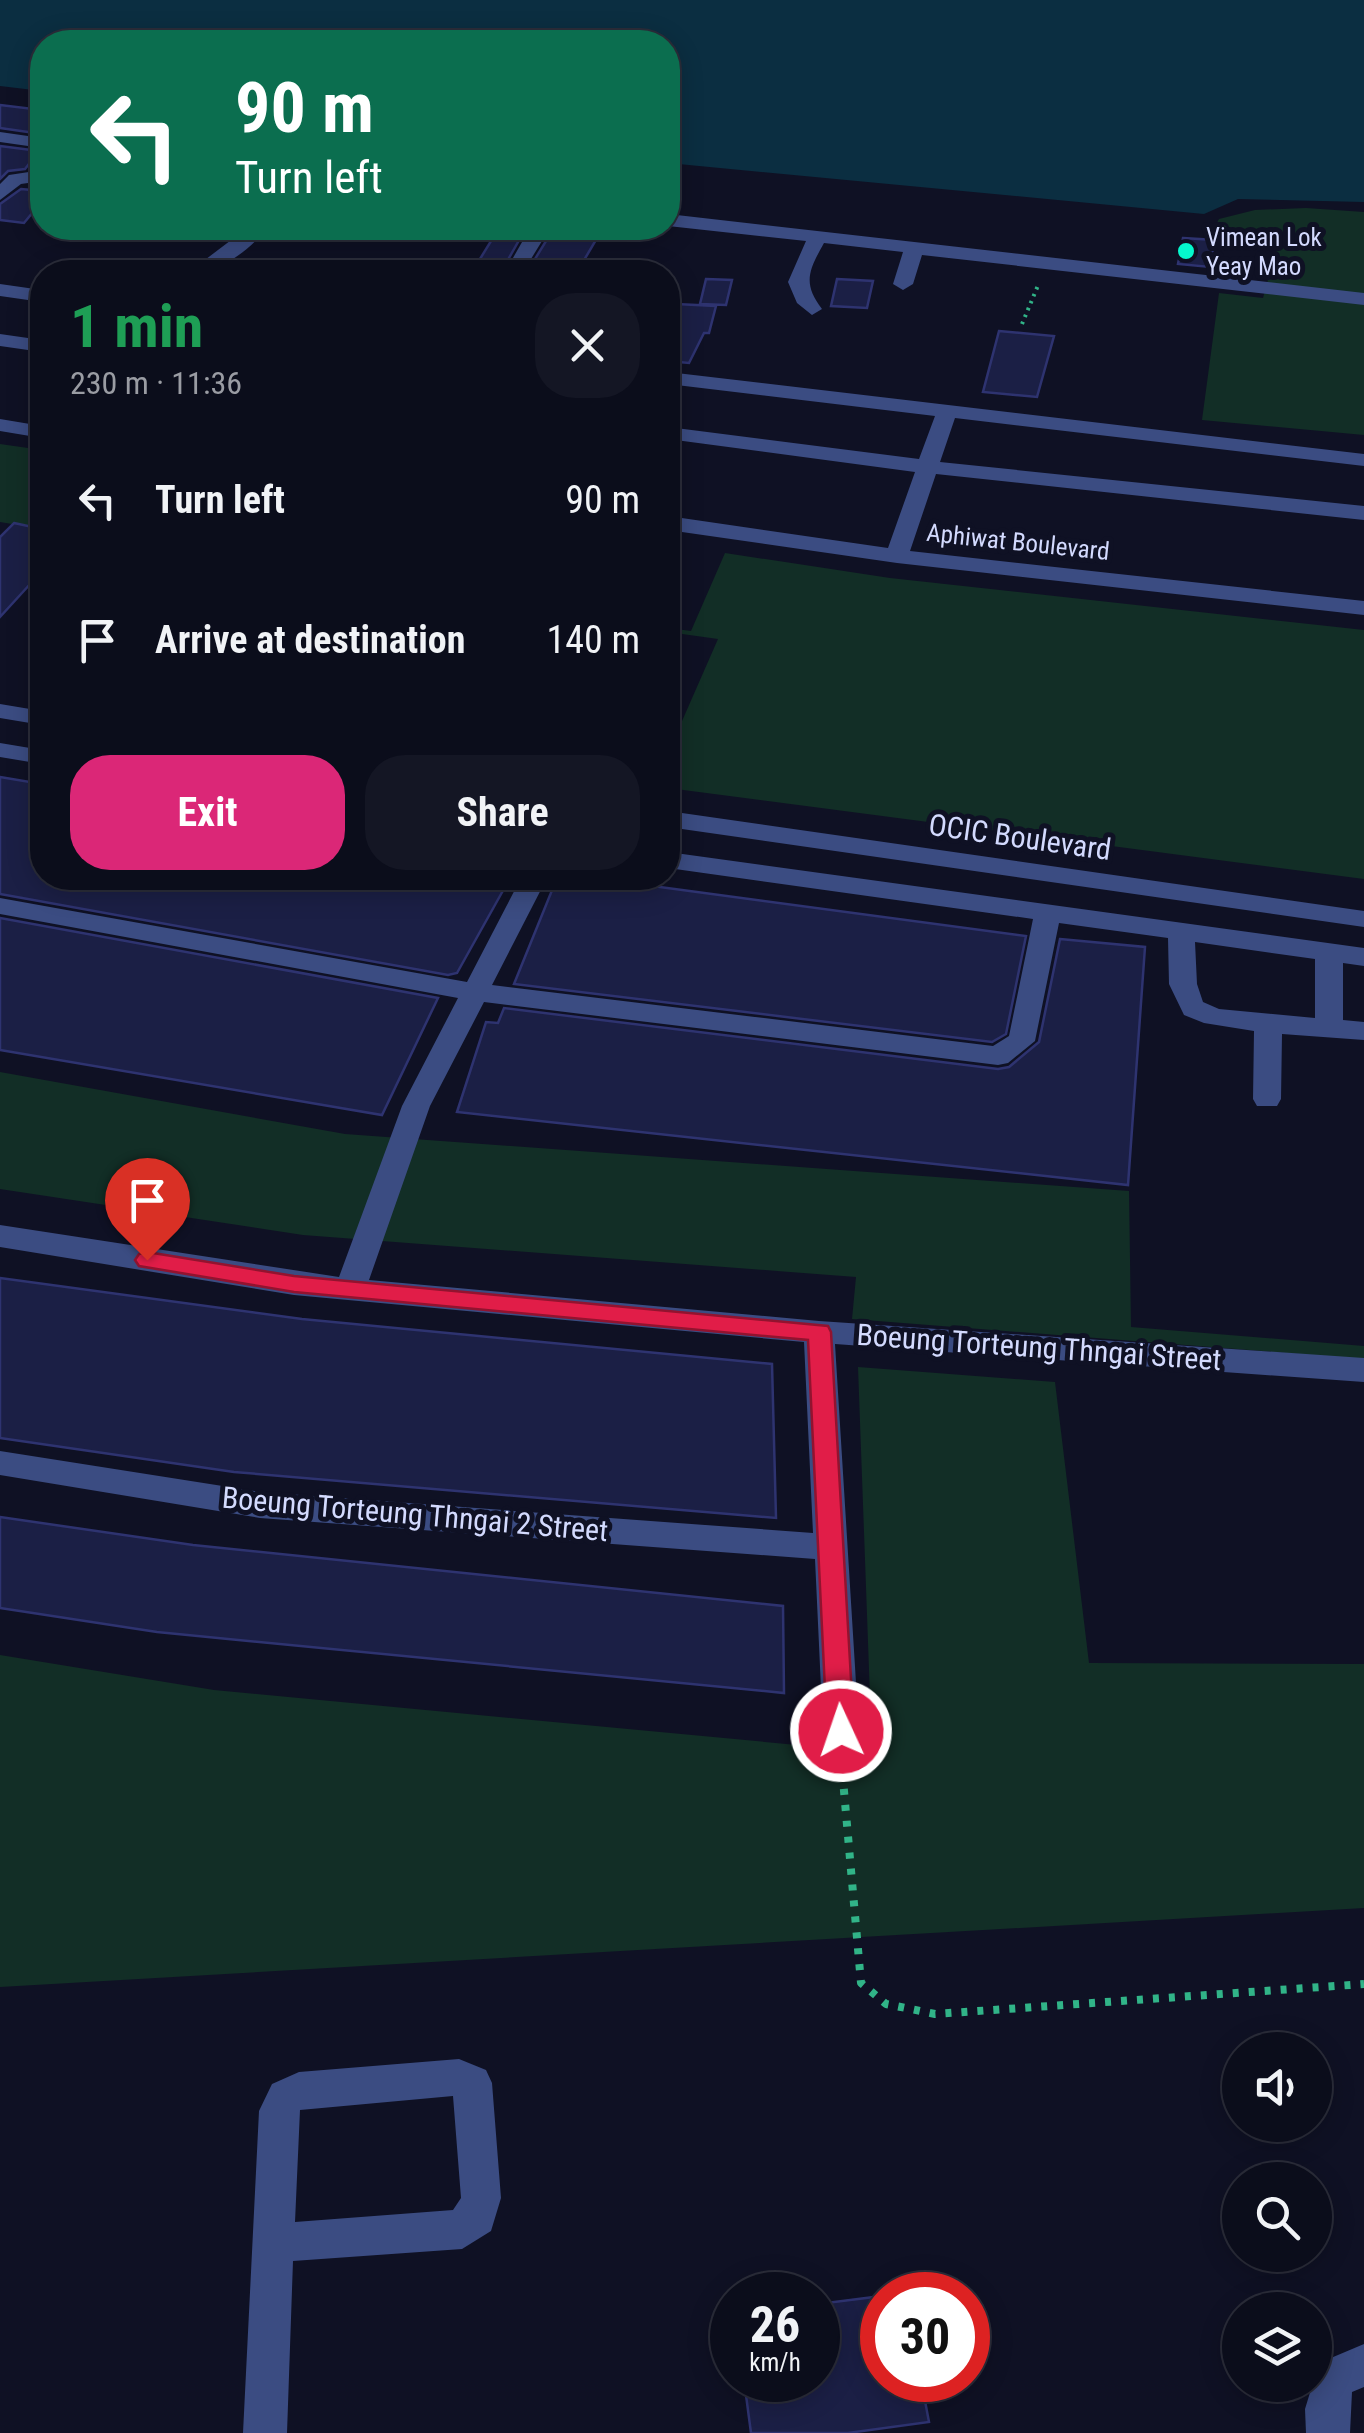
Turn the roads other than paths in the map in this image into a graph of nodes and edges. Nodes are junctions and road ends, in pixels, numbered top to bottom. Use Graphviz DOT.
graph roads {
  1 [pos="0,137"];
  2 [pos="30,141"];
  3 [pos="30,177"];
  4 [pos="0,194"];
  5 [pos="680,221"];
  6 [pos="818,238"];
  7 [pos="247,240"];
  8 [pos="914,248"];
  9 [pos="217,260"];
  10 [pos="903,284"];
  11 [pos="0,290"];
  12 [pos="30,294"];
  13 [pos="1364,299"];
  14 [pos="812,308"];
  15 [pos="0,340"];
  16 [pos="30,344"];
  17 [pos="680,380"];
  18 [pos="946,413"];
  19 [pos="0,426"];
  20 [pos="30,430"];
  21 [pos="680,435"];
  22 [pos="1364,460"];
  23 [pos="927,467"];
  24 [pos="1364,513"];
  25 [pos="680,526"];
  26 [pos="897,556"];
  27 [pos="1364,608"];
  28 [pos="0,711"];
  29 [pos="30,716"];
  30 [pos="0,750"];
  31 [pos="30,755"];
  32 [pos="680,821"];
  33 [pos="680,862"];
  34 [pos="528,890"];
  35 [pos="0,906"];
  36 [pos="1046,915"];
  37 [pos="1364,919"];
  38 [pos="1180,934"];
  39 [pos="1329,953"];
  40 [pos="1364,957"];
  41 [pos="476,992"];
  42 [pos="1268,1024"];
  43 [pos="1329,1029"];
  44 [pos="1364,1031"];
  45 [pos="1267,1100"];
  46 [pos="0,1236"];
  47 [pos="350,1289"];
  48 [pos="819,1332"];
  49 [pos="1364,1370"];
  50 [pos="0,1463"];
  51 [pos="832,1548"];
  52 [pos="841,1731"];
  53 [pos="274,2244"];
  54 [pos="1364,2365"];
  55 [pos="266,2433"];
  56 [pos="1328,2433"];
  1 -- 2 [label="street"];
  3 -- 4 [label="street"];
  5 -- 6 [label="street"];
  6 -- 8 [label="street"];
  6 -- 14 [label="street"];
  7 -- 9 [label="street"];
  8 -- 10 [label="street"];
  8 -- 13 [label="street"];
  11 -- 12 [label="street"];
  15 -- 16 [label="street"];
  17 -- 18 [label="street"];
  18 -- 22 [label="street"];
  18 -- 23 [label="street"];
  19 -- 20 [label="street"];
  21 -- 23 [label="street"];
  23 -- 24 [label="street"];
  23 -- 26 [label="street"];
  25 -- 26 [label="street, Aphiwat Boulevard"];
  26 -- 27 [label="street, Aphiwat Boulevard"];
  28 -- 29 [label="street"];
  30 -- 31 [label="street"];
  32 -- 37 [label="street, OCIC Boulevard"];
  33 -- 36 [label="street"];
  34 -- 41 [label="street"];
  35 -- 41 [label="street"];
  36 -- 38 [label="street"];
  36 -- 41 [label="street"];
  38 -- 39 [label="street"];
  38 -- 42 [label="street"];
  39 -- 40 [label="street"];
  39 -- 43 [label="street"];
  41 -- 47 [label="street"];
  42 -- 43 [label="street"];
  42 -- 45 [label="street"];
  43 -- 44 [label="street"];
  46 -- 47 [label="street, Boeung Torteung Thngai Street"];
  47 -- 48 [label="street, Boeung Torteung Thngai Street"];
  48 -- 49 [label="street, Boeung Torteung Thngai Street"];
  48 -- 51 [label="street"];
  50 -- 51 [label="street, Boeung Torteung Thngai 2 Street"];
  51 -- 52 [label="street"];
  53 -- 53 [label="street"];
  53 -- 55 [label="street"];
  54 -- 56 [label="street"];
}
